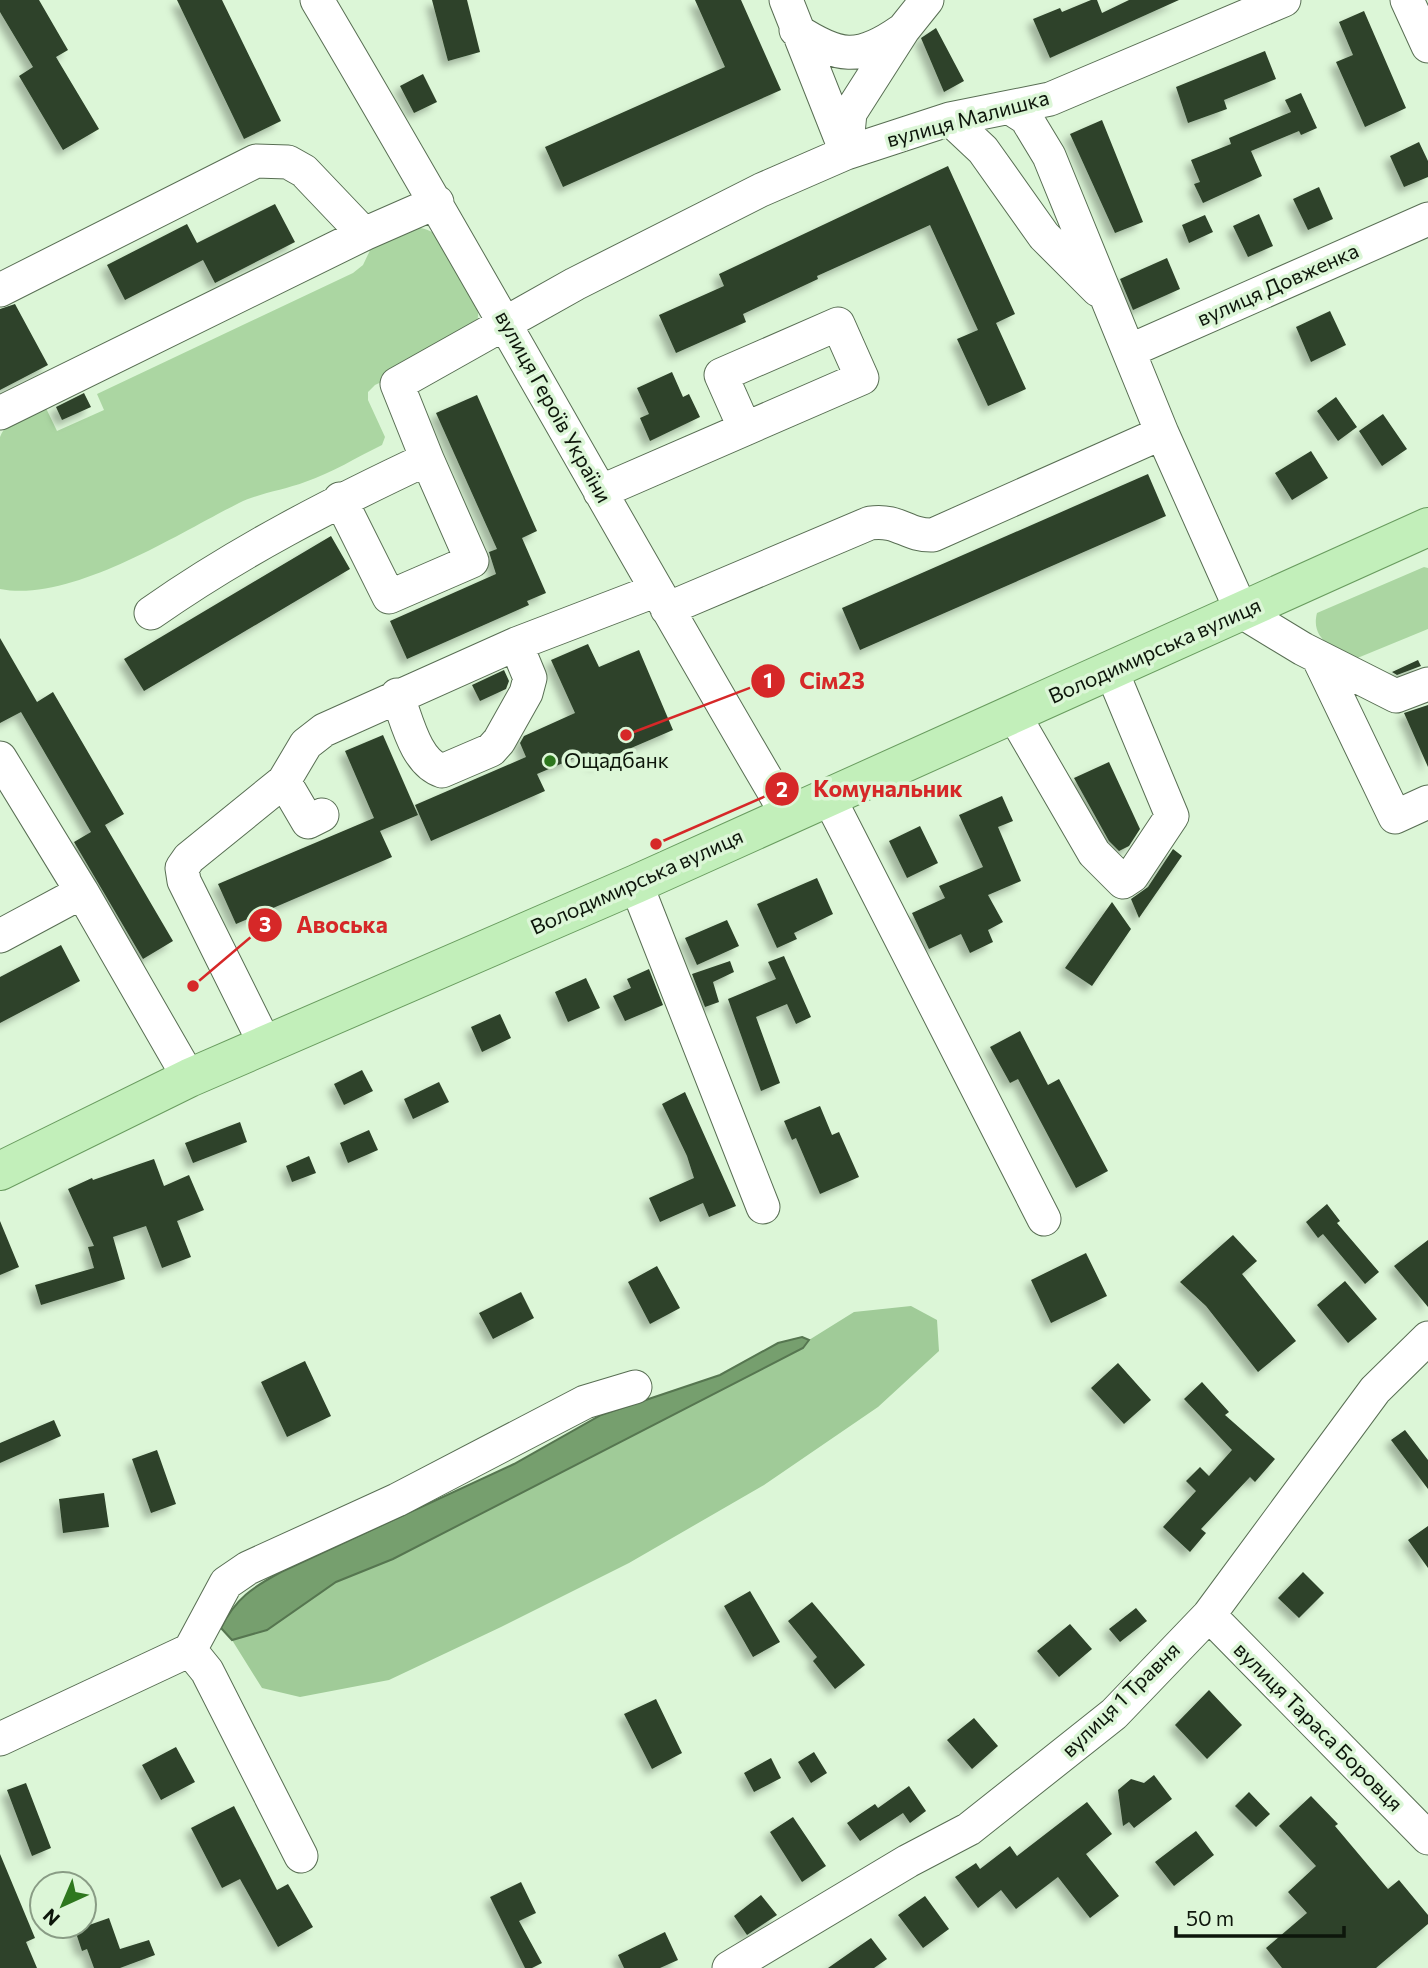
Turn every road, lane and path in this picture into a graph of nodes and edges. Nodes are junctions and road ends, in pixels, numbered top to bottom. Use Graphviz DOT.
graph roads {
  1 [pos="317,0"];
  2 [pos="927,0"];
  3 [pos="1284,0"];
  4 [pos="1408,0"];
  5 [pos="791,15"];
  6 [pos="903,30"];
  7 [pos="1428,46"];
  8 [pos="1012,109"];
  9 [pos="950,119"];
  10 [pos="846,153"];
  11 [pos="437,202"];
  12 [pos="1428,219"];
  13 [pos="364,234"];
  14 [pos="0,290"];
  15 [pos="1103,294"];
  16 [pos="507,324"];
  17 [pos="1129,351"];
  18 [pos="0,413"];
  19 [pos="745,429"];
  20 [pos="1162,433"];
  21 [pos="427,458"];
  22 [pos="600,492"];
  23 [pos="340,499"];
  24 [pos="1428,527"];
  25 [pos="662,600"];
  26 [pos="1242,612"];
  27 [pos="151,613"];
  28 [pos="516,644"];
  29 [pos="1318,657"];
  30 [pos="1112,672"];
  31 [pos="1428,684"];
  32 [pos="397,695"];
  33 [pos="1014,715"];
  34 [pos="0,758"];
  35 [pos="284,781"];
  36 [pos="828,796"];
  37 [pos="1428,802"];
  38 [pos="788,814"];
  39 [pos="322,815"];
  40 [pos="636,884"];
  41 [pos="82,892"];
  42 [pos="0,936"];
  43 [pos="265,1044"];
  44 [pos="189,1078"];
  45 [pos="0,1171"];
  46 [pos="763,1207"];
  47 [pos="1044,1219"];
  48 [pos="1428,1338"];
  49 [pos="635,1387"];
  50 [pos="1209,1615"];
  51 [pos="190,1650"];
  52 [pos="0,1738"];
  53 [pos="1428,1838"];
  54 [pos="301,1856"];
  55 [pos="729,1968"];
  1 -- 11 [label="street, вулиця Героїв України"];
  2 -- 6 [label="street"];
  3 -- 8 [label="street, вулиця Малишка"];
  4 -- 7 [label="street"];
  5 -- 6 [label="street"];
  5 -- 10 [label="street"];
  6 -- 10 [label="street"];
  8 -- 9 [label="street, вулиця Малишка"];
  8 -- 15 [label="street"];
  9 -- 10 [label="street, вулиця Малишка"];
  9 -- 15 [label="street"];
  10 -- 16 [label="street, вулиця Малишка"];
  11 -- 13 [label="street"];
  11 -- 16 [label="street, вулиця Героїв України"];
  12 -- 17 [label="street, вулиця Довженка"];
  13 -- 14 [label="street"];
  13 -- 18 [label="street"];
  15 -- 17 [label="street"];
  16 -- 21 [label="street, вулиця Малишка"];
  16 -- 22 [label="street, вулиця Героїв України"];
  17 -- 20 [label="street"];
  19 -- 22 [label="street"];
  20 -- 25 [label="street"];
  20 -- 26 [label="street"];
  21 -- 23 [label="street"];
  21 -- 23 [label="street"];
  22 -- 25 [label="street, вулиця Героїв України"];
  23 -- 27 [label="street"];
  24 -- 26 [label="main road, Володимирська вулиця"];
  25 -- 28 [label="street"];
  25 -- 38 [label="street, вулиця Героїв України"];
  26 -- 29 [label="street"];
  26 -- 30 [label="main road, Володимирська вулиця"];
  28 -- 32 [label="street"];
  28 -- 32 [label="street"];
  29 -- 31 [label="street"];
  29 -- 37 [label="street"];
  30 -- 33 [label="main road, Володимирська вулиця"];
  30 -- 33 [label="street"];
  32 -- 35 [label="street"];
  33 -- 36 [label="main road, Володимирська вулиця"];
  34 -- 41 [label="street"];
  35 -- 39 [label="street"];
  35 -- 43 [label="street"];
  36 -- 38 [label="main road, Володимирська вулиця"];
  36 -- 47 [label="street"];
  38 -- 40 [label="main road, Володимирська вулиця"];
  40 -- 43 [label="main road, Володимирська вулиця"];
  40 -- 46 [label="street"];
  41 -- 42 [label="street"];
  41 -- 44 [label="street"];
  43 -- 44 [label="main road, Володимирська вулиця"];
  44 -- 45 [label="main road, Володимирська вулиця"];
  48 -- 50 [label="street, вулиця 1 Травня"];
  49 -- 51 [label="street"];
  50 -- 53 [label="street, вулиця Тараса Боровця"];
  50 -- 55 [label="street, вулиця 1 Травня"];
  51 -- 52 [label="street"];
  51 -- 54 [label="street"];
}
